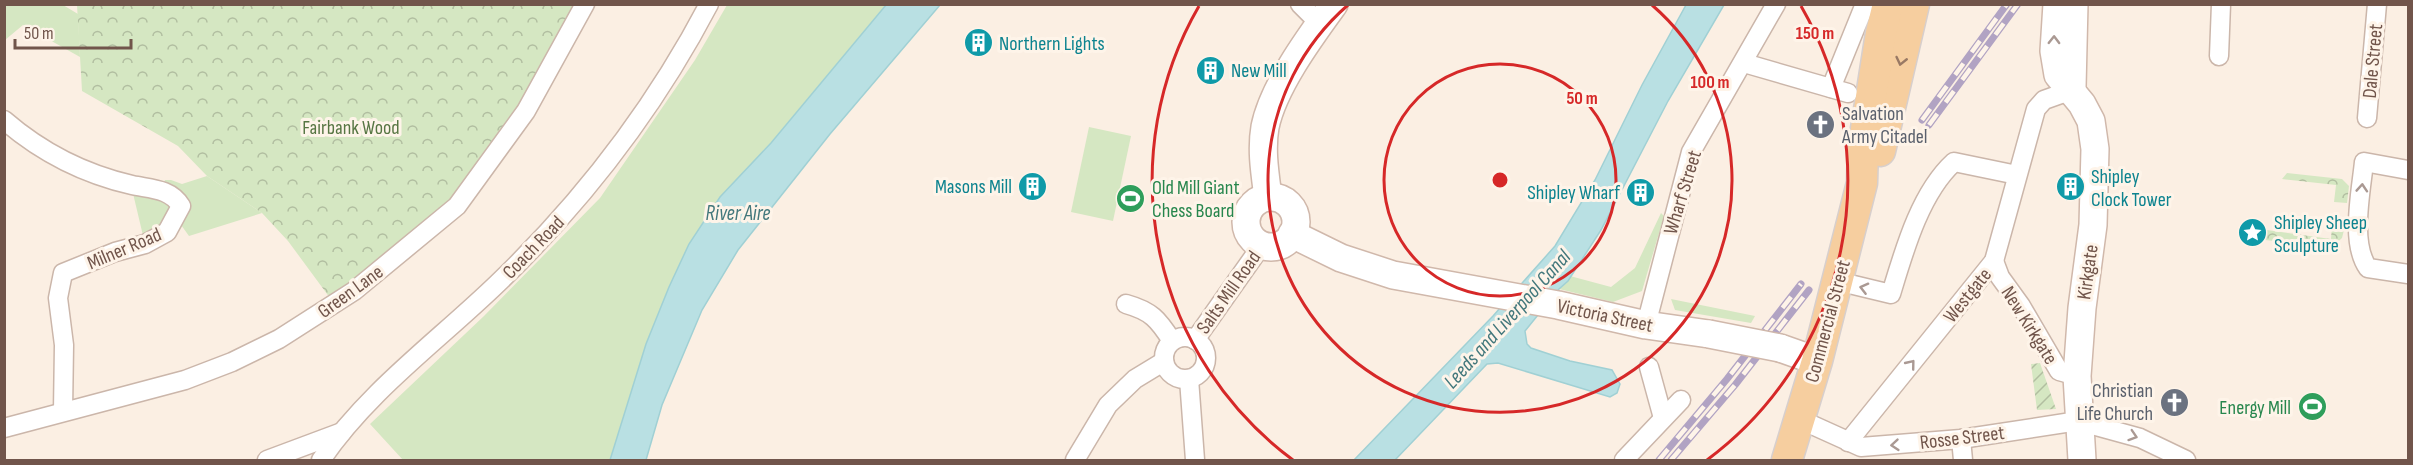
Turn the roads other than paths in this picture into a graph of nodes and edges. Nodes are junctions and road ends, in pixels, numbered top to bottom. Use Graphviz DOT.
graph roads {
  1 [pos="585,4"];
  2 [pos="709,4"];
  3 [pos="1300,4"];
  4 [pos="1776,4"];
  5 [pos="1865,4"];
  6 [pos="1888,4"];
  7 [pos="1914,4"];
  8 [pos="2057,4"];
  9 [pos="2074,4"];
  10 [pos="2221,4"];
  11 [pos="2377,4"];
  12 [pos="1327,14"];
  13 [pos="2219,56"];
  14 [pos="1744,63"];
  15 [pos="2072,90"];
  16 [pos="2367,118"];
  17 [pos="4,120"];
  18 [pos="2409,170"];
  19 [pos="2017,176"];
  20 [pos="1862,183"];
  21 [pos="1268,197"];
  22 [pos="1292,234"];
  23 [pos="1262,245"];
  24 [pos="1995,261"];
  25 [pos="2409,274"];
  26 [pos="1837,281"];
  27 [pos="1126,303"];
  28 [pos="1646,325"];
  29 [pos="1195,340"];
  30 [pos="1172,341"];
  31 [pos="1163,362"];
  32 [pos="1817,362"];
  33 [pos="1649,367"];
  34 [pos="2077,376"];
  35 [pos="1189,379"];
  36 [pos="1681,400"];
  37 [pos="63,411"];
  38 [pos="1663,418"];
  39 [pos="1799,419"];
  40 [pos="2078,421"];
  41 [pos="4,428"];
  42 [pos="342,432"];
  43 [pos="1961,439"];
  44 [pos="1848,442"];
  45 [pos="267,460"];
  46 [pos="321,460"];
  47 [pos="1075,460"];
  48 [pos="1195,460"];
  49 [pos="1624,460"];
  50 [pos="1788,460"];
  51 [pos="1963,460"];
  52 [pos="2082,460"];
  53 [pos="2186,460"];
  1 -- 37 [label="street, Green Lane"];
  2 -- 42 [label="street, Coach Road"];
  3 -- 12 [label="street"];
  4 -- 14 [label="street, Wharf Street"];
  5 -- 14 [label="street"];
  6 -- 20 [label="main road, Commercial Street"];
  7 -- 20 [label="main road, Commercial Street, one-way"];
  15 -- 8 [label="street, Kirkgate, one-way"];
  9 -- 15 [label="street"];
  10 -- 13 [label="street"];
  11 -- 16 [label="street, Dale Street"];
  12 -- 21 [label="street"];
  14 -- 28 [label="street, Wharf Street"];
  15 -- 19 [label="street, Westgate"];
  15 -- 34 [label="street, Kirkgate"];
  17 -- 37 [label="street, Milner Road"];
  25 -- 18 [label="street, one-way"];
  19 -- 24 [label="street, Westgate"];
  19 -- 26 [label="street, one-way"];
  20 -- 26 [label="main road, Commercial Street"];
  21 -- 22 [label="street"];
  21 -- 23 [label="street, Salts Mill Road"];
  22 -- 23 [label="street, Salts Mill Road"];
  22 -- 28 [label="street, Victoria Street"];
  23 -- 29 [label="street, Salts Mill Road"];
  24 -- 34 [label="street, New Kirkgate"];
  44 -- 24 [label="street, Westgate, one-way"];
  26 -- 32 [label="main road, Commercial Street"];
  27 -- 30 [label="street"];
  28 -- 32 [label="street, Victoria Street, bridge"];
  29 -- 30 [label="street, Salts Mill Road"];
  29 -- 35 [label="street, Salts Mill Road"];
  30 -- 31 [label="street, Salts Mill Road"];
  31 -- 35 [label="street"];
  31 -- 47 [label="street"];
  32 -- 39 [label="main road, Commercial Street"];
  33 -- 38 [label="street"];
  34 -- 40 [label="street, Kirkgate"];
  35 -- 48 [label="street"];
  36 -- 38 [label="street"];
  37 -- 41 [label="street, Green Lane"];
  38 -- 49 [label="street"];
  39 -- 44 [label="street"];
  39 -- 50 [label="main road, Commercial Street"];
  40 -- 43 [label="street, Rosse Street"];
  40 -- 52 [label="street, Kirkgate"];
  40 -- 53 [label="street, one-way"];
  42 -- 45 [label="street"];
  42 -- 46 [label="street, Coach Road"];
  43 -- 44 [label="street, Rosse Street, one-way"];
  43 -- 51 [label="street"];
}
